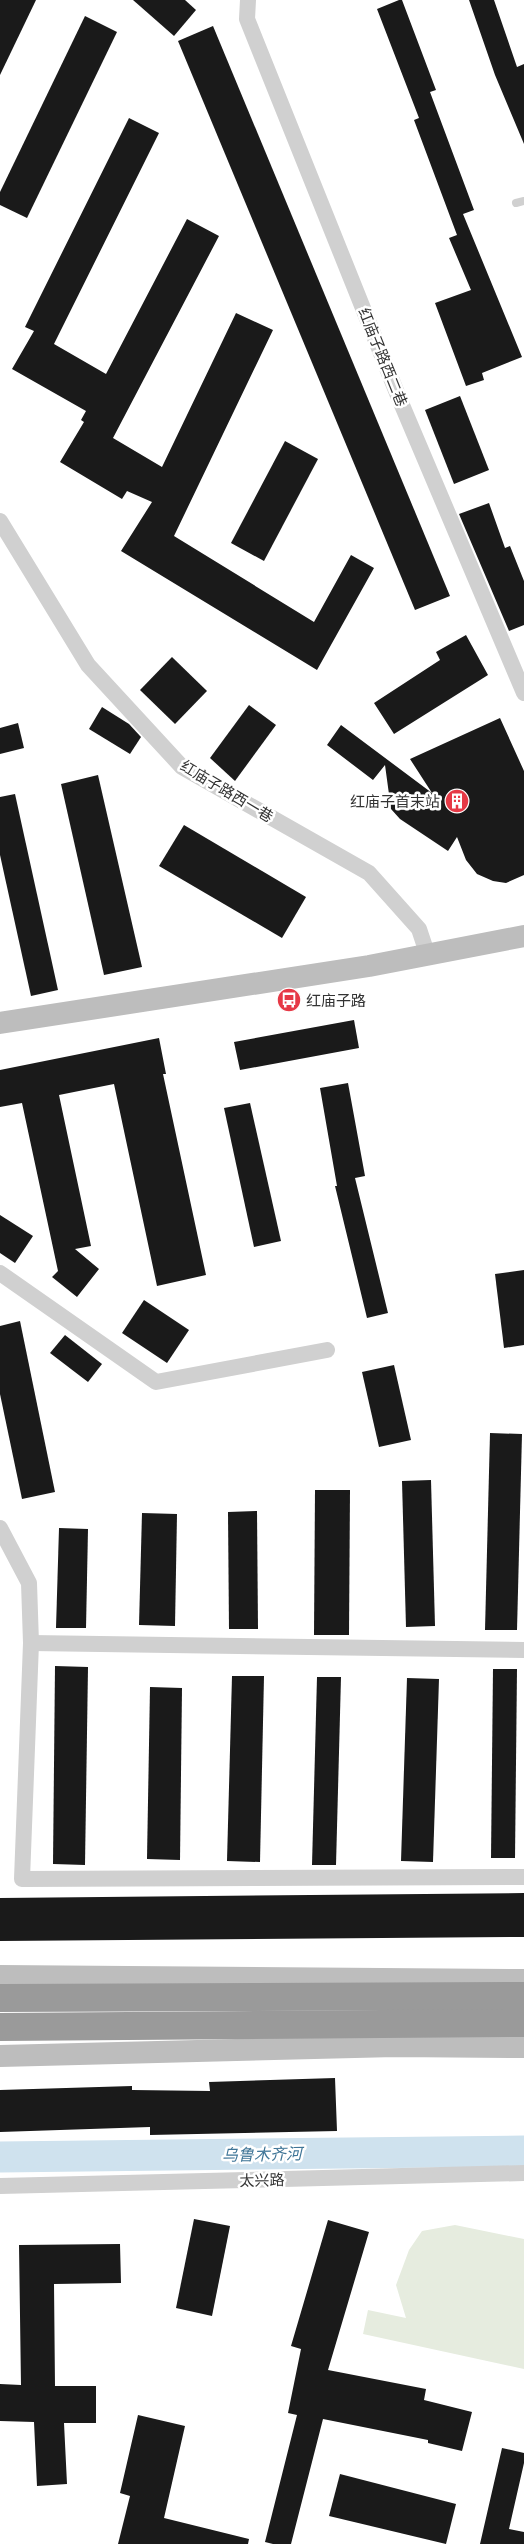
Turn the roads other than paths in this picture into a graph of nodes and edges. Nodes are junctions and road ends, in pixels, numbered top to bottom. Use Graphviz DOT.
graph roads {
  1 [pos="248,0"];
  2 [pos="0,521"];
  3 [pos="524,693"];
  4 [pos="524,936"];
  5 [pos="428,956"];
  6 [pos="0,1023"];
  7 [pos="0,1273"];
  8 [pos="328,1350"];
  9 [pos="0,1528"];
  10 [pos="31,1643"];
  11 [pos="524,1650"];
  12 [pos="524,1877"];
  13 [pos="0,1976"];
  14 [pos="524,1980"];
  15 [pos="524,1996"];
  16 [pos="0,1998"];
  17 [pos="524,2023"];
  18 [pos="0,2027"];
  19 [pos="524,2047"];
  20 [pos="0,2056"];
  21 [pos="524,2173"];
  22 [pos="0,2186"];
  1 -- 3 [label="street, 红庙子路西二巷"];
  2 -- 5 [label="street, 红庙子路西一巷"];
  4 -- 5 [label="main road"];
  5 -- 6 [label="main road"];
  7 -- 8 [label="street"];
  9 -- 10 [label="street"];
  10 -- 11 [label="street"];
  10 -- 12 [label="street"];
  13 -- 14 [label="main road"];
  15 -- 16 [label="highway"];
  17 -- 18 [label="highway"];
  19 -- 20 [label="main road"];
  21 -- 22 [label="street, 太兴路"];
}
